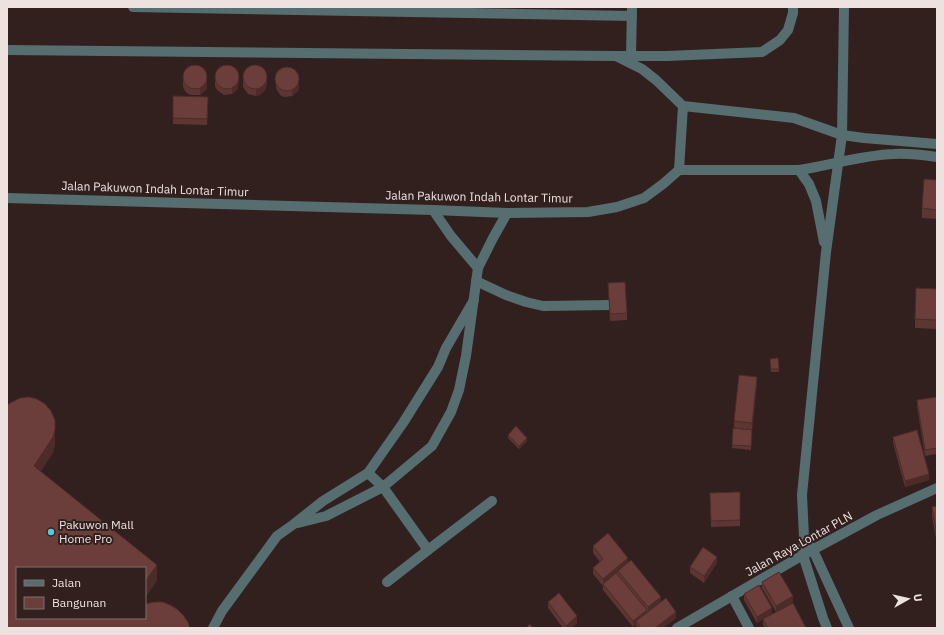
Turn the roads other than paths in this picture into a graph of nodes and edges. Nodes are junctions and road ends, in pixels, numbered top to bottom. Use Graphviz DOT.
graph roads {
  1 [pos="133,7"];
  2 [pos="793,7"];
  3 [pos="844,7"];
  4 [pos="265,8"];
  5 [pos="448,10"];
  6 [pos="632,12"];
  7 [pos="7,50"];
  8 [pos="616,56"];
  9 [pos="632,56"];
  10 [pos="683,106"];
  11 [pos="842,134"];
  12 [pos="937,144"];
  13 [pos="937,156"];
  14 [pos="837,163"];
  15 [pos="679,170"];
  16 [pos="799,170"];
  17 [pos="7,198"];
  18 [pos="433,210"];
  19 [pos="507,213"];
  20 [pos="826,252"];
  21 [pos="478,268"];
  22 [pos="476,282"];
  23 [pos="474,300"];
  24 [pos="609,305"];
  25 [pos="368,473"];
  26 [pos="383,487"];
  27 [pos="937,488"];
  28 [pos="492,501"];
  29 [pos="294,524"];
  30 [pos="804,537"];
  31 [pos="428,550"];
  32 [pos="813,550"];
  33 [pos="803,556"];
  34 [pos="387,582"];
  35 [pos="732,596"];
  36 [pos="213,628"];
  37 [pos="677,628"];
  38 [pos="749,628"];
  39 [pos="827,628"];
  40 [pos="849,628"];
  1 -- 4 [label="street"];
  2 -- 9 [label="street"];
  3 -- 11 [label="street"];
  4 -- 5 [label="street"];
  5 -- 6 [label="street"];
  6 -- 9 [label="street"];
  7 -- 8 [label="street"];
  8 -- 9 [label="street"];
  8 -- 10 [label="street"];
  10 -- 11 [label="street"];
  10 -- 15 [label="street"];
  11 -- 12 [label="street"];
  11 -- 14 [label="street"];
  13 -- 14 [label="street"];
  14 -- 16 [label="street"];
  14 -- 20 [label="street"];
  15 -- 16 [label="street"];
  15 -- 19 [label="street, Jalan Pakuwon Indah Lontar Timur"];
  16 -- 20 [label="street"];
  17 -- 18 [label="street, Jalan Pakuwon Indah Lontar Timur"];
  18 -- 19 [label="street, Jalan Pakuwon Indah Lontar Timur"];
  18 -- 21 [label="street"];
  19 -- 21 [label="street"];
  20 -- 30 [label="street"];
  21 -- 22 [label="street"];
  22 -- 23 [label="street"];
  22 -- 24 [label="street"];
  23 -- 25 [label="street"];
  23 -- 26 [label="street"];
  25 -- 26 [label="street"];
  25 -- 29 [label="street"];
  26 -- 29 [label="street"];
  26 -- 31 [label="street"];
  27 -- 32 [label="street, Jalan Raya Lontar PLN"];
  28 -- 31 [label="street"];
  29 -- 36 [label="street"];
  30 -- 32 [label="street"];
  30 -- 33 [label="street"];
  31 -- 34 [label="street"];
  32 -- 33 [label="street, Jalan Raya Lontar PLN"];
  32 -- 40 [label="street"];
  33 -- 35 [label="street, Jalan Raya Lontar PLN"];
  33 -- 39 [label="street"];
  35 -- 37 [label="street, Jalan Raya Lontar PLN"];
  35 -- 38 [label="street"];
}
